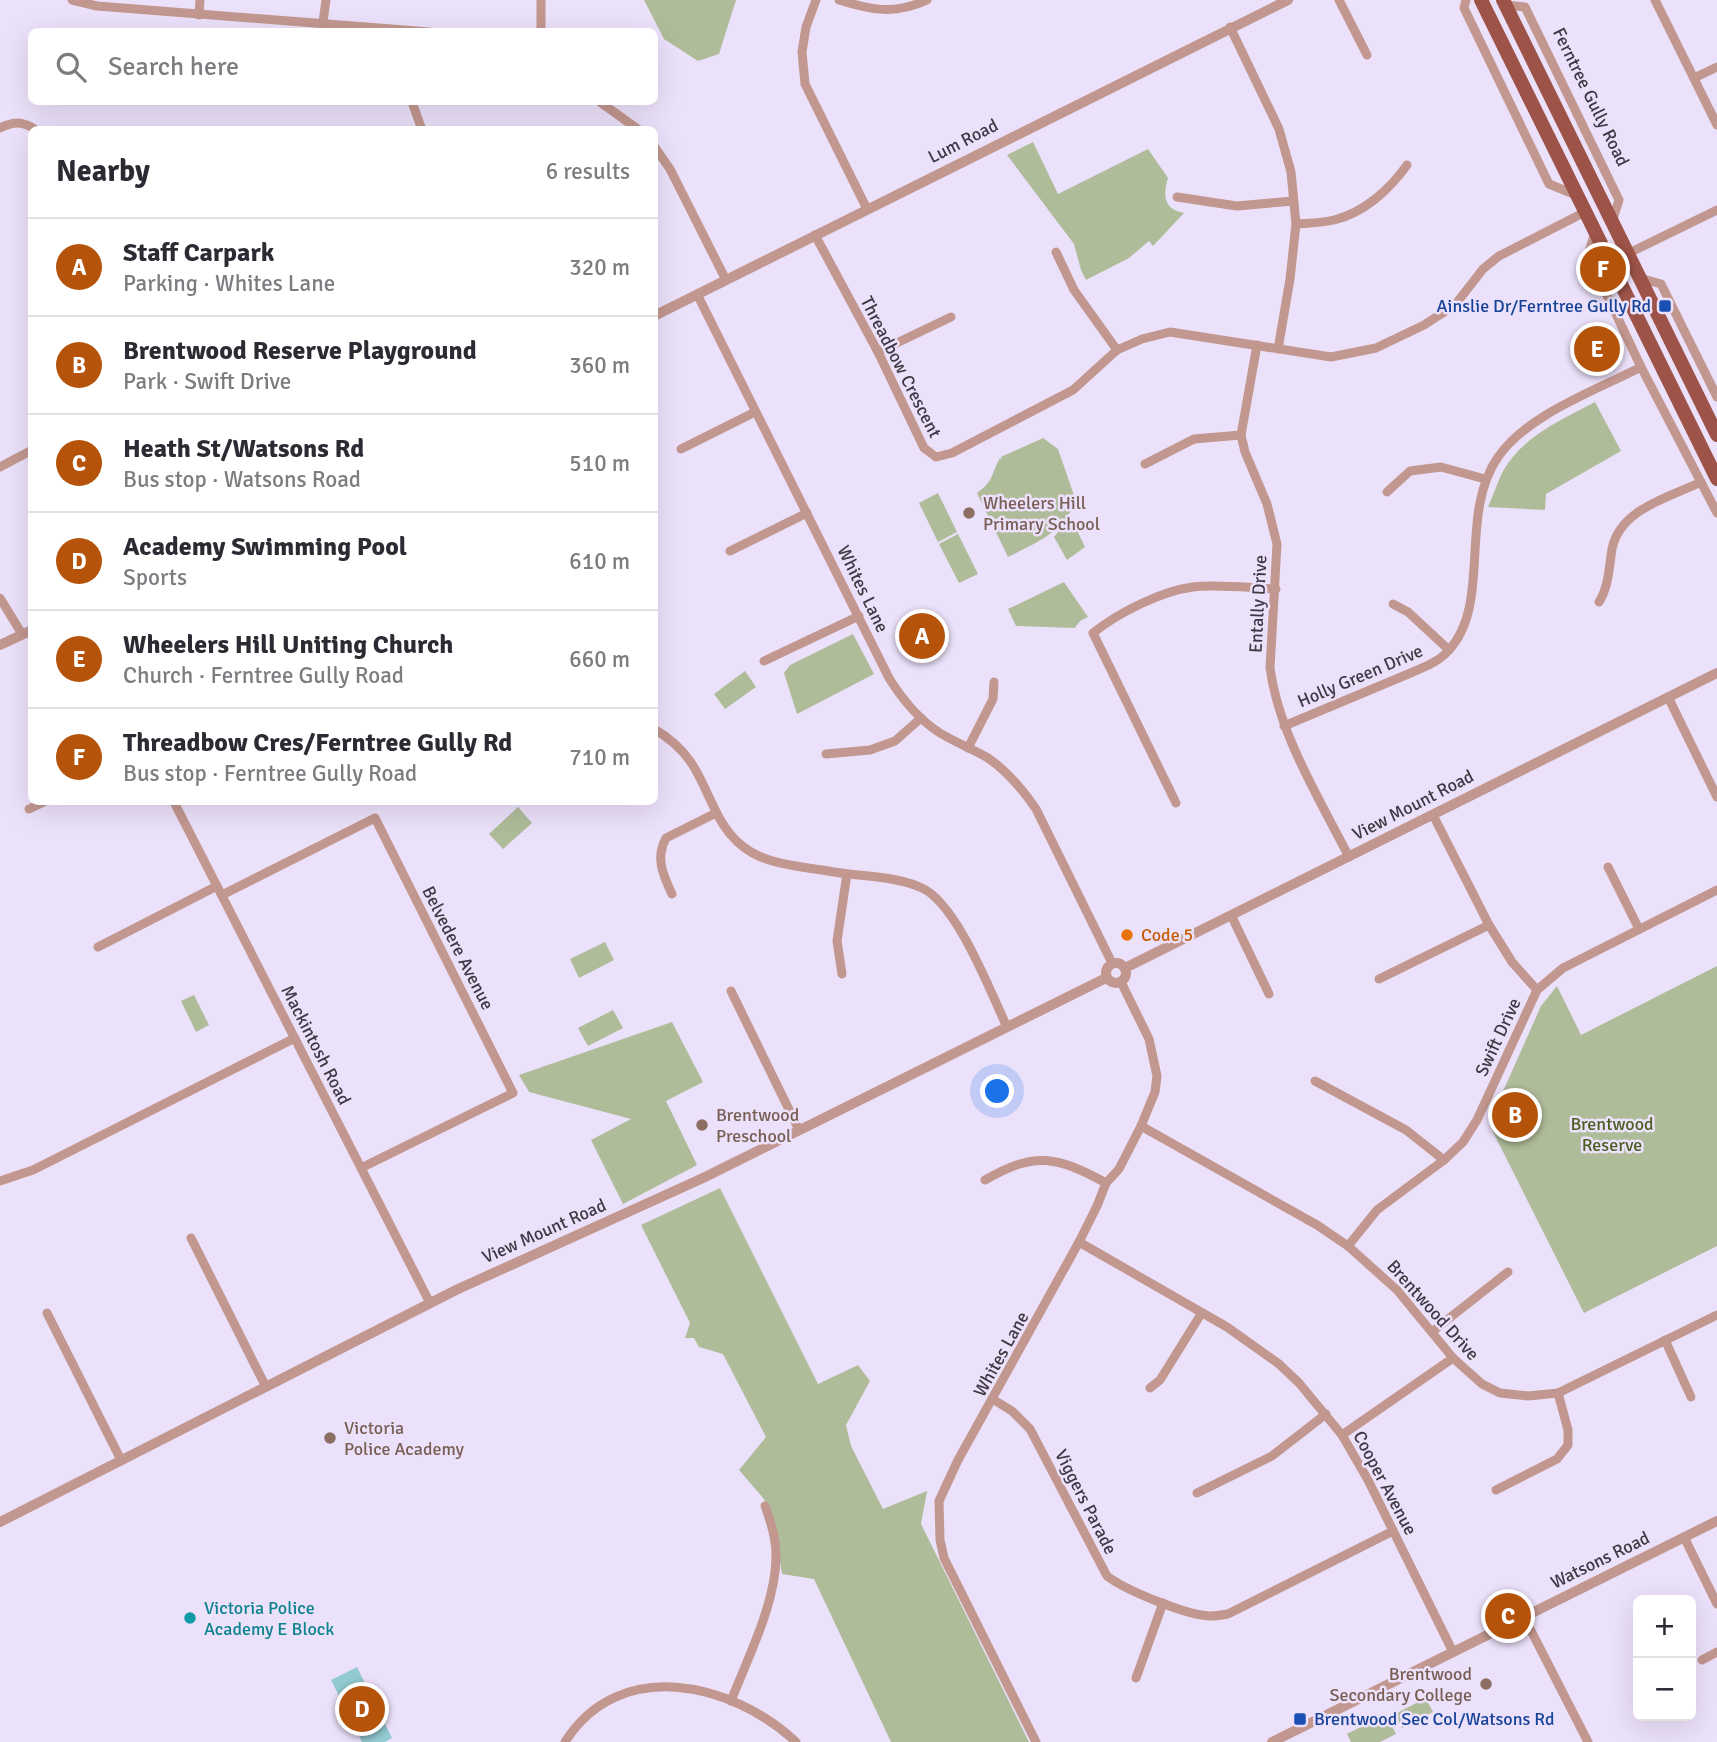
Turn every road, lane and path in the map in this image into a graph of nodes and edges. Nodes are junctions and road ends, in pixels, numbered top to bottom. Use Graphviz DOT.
graph roads {
  1 [pos="72,0"];
  2 [pos="200,0"];
  3 [pos="326,0"];
  4 [pos="541,0"];
  5 [pos="816,0"];
  6 [pos="839,0"];
  7 [pos="927,0"];
  8 [pos="1288,0"];
  9 [pos="1339,0"];
  10 [pos="1466,0"];
  11 [pos="1655,0"];
  12 [pos="1504,3"];
  13 [pos="1485,7"];
  14 [pos="199,15"];
  15 [pos="323,22"];
  16 [pos="1230,27"];
  17 [pos="388,28"];
  18 [pos="541,28"];
  19 [pos="1367,55"];
  20 [pos="1717,66"];
  21 [pos="1694,78"];
  22 [pos="413,105"];
  23 [pos="604,105"];
  24 [pos="1717,125"];
  25 [pos="30,126"];
  26 [pos="421,126"];
  27 [pos="633,126"];
  28 [pos="0,128"];
  29 [pos="658,152"];
  30 [pos="1407,165"];
  31 [pos="1576,195"];
  32 [pos="1177,197"];
  33 [pos="1293,201"];
  34 [pos="867,209"];
  35 [pos="1717,210"];
  36 [pos="1585,212"];
  37 [pos="1296,224"];
  38 [pos="1595,232"];
  39 [pos="816,235"];
  40 [pos="1056,252"];
  41 [pos="1627,254"];
  42 [pos="1610,263"];
  43 [pos="1639,278"];
  44 [pos="726,280"];
  45 [pos="697,294"];
  46 [pos="658,314"];
  47 [pos="951,317"];
  48 [pos="1257,345"];
  49 [pos="1279,349"];
  50 [pos="1117,351"];
  51 [pos="878,352"];
  52 [pos="1641,367"];
  53 [pos="1717,397"];
  54 [pos="755,412"];
  55 [pos="1241,435"];
  56 [pos="1717,435"];
  57 [pos="681,449"];
  58 [pos="28,452"];
  59 [pos="1144,464"];
  60 [pos="0,467"];
  61 [pos="1485,478"];
  62 [pos="1717,479"];
  63 [pos="1701,482"];
  64 [pos="1387,492"];
  65 [pos="807,513"];
  66 [pos="1717,513"];
  67 [pos="730,551"];
  68 [pos="1276,589"];
  69 [pos="0,598"];
  70 [pos="1599,602"];
  71 [pos="1393,604"];
  72 [pos="859,616"];
  73 [pos="27,632"];
  74 [pos="0,645"];
  75 [pos="1449,650"];
  76 [pos="764,661"];
  77 [pos="1717,673"];
  78 [pos="994,682"];
  79 [pos="1668,698"];
  80 [pos="921,718"];
  81 [pos="1284,726"];
  82 [pos="658,732"];
  83 [pos="968,748"];
  84 [pos="826,754"];
  85 [pos="1717,797"];
  86 [pos="1176,803"];
  87 [pos="38,805"];
  88 [pos="176,805"];
  89 [pos="29,809"];
  90 [pos="716,813"];
  91 [pos="1433,815"];
  92 [pos="1349,857"];
  93 [pos="1608,867"];
  94 [pos="847,874"];
  95 [pos="220,890"];
  96 [pos="1717,890"];
  97 [pos="672,894"];
  98 [pos="1231,915"];
  99 [pos="1489,925"];
  100 [pos="1639,929"];
  101 [pos="98,947"];
  102 [pos="1112,963"];
  103 [pos="1125,968"];
  104 [pos="842,974"];
  105 [pos="1106,978"];
  106 [pos="1379,979"];
  107 [pos="1121,982"];
  108 [pos="731,990"];
  109 [pos="1537,990"];
  110 [pos="1269,994"];
  111 [pos="1007,1027"];
  112 [pos="295,1038"];
  113 [pos="1315,1081"];
  114 [pos="1141,1126"];
  115 [pos="799,1130"];
  116 [pos="1444,1160"];
  117 [pos="361,1168"];
  118 [pos="985,1180"];
  119 [pos="0,1181"];
  120 [pos="1105,1183"];
  121 [pos="191,1238"];
  122 [pos="1079,1242"];
  123 [pos="1348,1246"];
  124 [pos="1508,1272"];
  125 [pos="430,1303"];
  126 [pos="47,1313"];
  127 [pos="1201,1314"];
  128 [pos="1717,1314"];
  129 [pos="1433,1331"];
  130 [pos="1665,1340"];
  131 [pos="1453,1358"];
  132 [pos="266,1387"];
  133 [pos="1150,1388"];
  134 [pos="1558,1393"];
  135 [pos="1691,1398"];
  136 [pos="994,1400"];
  137 [pos="1325,1414"];
  138 [pos="1342,1435"];
  139 [pos="121,1460"];
  140 [pos="1496,1490"];
  141 [pos="1197,1493"];
  142 [pos="765,1506"];
  143 [pos="1717,1521"];
  144 [pos="0,1522"];
  145 [pos="1393,1531"];
  146 [pos="1684,1537"];
  147 [pos="1163,1604"];
  148 [pos="1717,1604"];
  149 [pos="1524,1617"];
  150 [pos="1453,1652"];
  151 [pos="1717,1652"];
  152 [pos="1702,1660"];
  153 [pos="1136,1678"];
  154 [pos="731,1700"];
  155 [pos="565,1742"];
  156 [pos="796,1742"];
  157 [pos="1036,1742"];
  158 [pos="1272,1742"];
  159 [pos="1588,1742"];
  1 -- 14 [label="street"];
  2 -- 14 [label="street"];
  3 -- 15 [label="street"];
  4 -- 18 [label="street"];
  5 -- 34 [label="street"];
  6 -- 7 [label="street"];
  8 -- 16 [label="street, Lum Road"];
  9 -- 19 [label="street"];
  10 -- 31 [label="street"];
  11 -- 21 [label="street"];
  12 -- 13 [label="main road"];
  12 -- 41 [label="main road, Ferntree Gully Road"];
  13 -- 31 [label="main road"];
  14 -- 15 [label="street"];
  15 -- 17 [label="street"];
  16 -- 33 [label="street"];
  16 -- 34 [label="street, Lum Road"];
  20 -- 21 [label="street"];
  21 -- 24 [label="street"];
  22 -- 26 [label="street"];
  23 -- 27 [label="street"];
  25 -- 28 [label="street"];
  29 -- 44 [label="street"];
  30 -- 37 [label="street"];
  31 -- 36 [label="main road"];
  32 -- 33 [label="street"];
  33 -- 37 [label="street"];
  34 -- 39 [label="street, Lum Road"];
  35 -- 41 [label="street"];
  36 -- 38 [label="main road"];
  36 -- 49 [label="street, Threadbow Crescent"];
  37 -- 49 [label="street"];
  38 -- 42 [label="main road"];
  38 -- 52 [label="street"];
  39 -- 44 [label="street, Lum Road"];
  39 -- 51 [label="street, Threadbow Crescent"];
  40 -- 50 [label="street"];
  41 -- 42 [label="main road"];
  41 -- 43 [label="main road, Ferntree Gully Road"];
  42 -- 62 [label="main road"];
  43 -- 53 [label="street"];
  43 -- 56 [label="main road, Ferntree Gully Road"];
  44 -- 45 [label="street, Lum Road"];
  45 -- 46 [label="street, Lum Road"];
  45 -- 54 [label="street, Whites Lane"];
  47 -- 51 [label="street"];
  48 -- 49 [label="street, Threadbow Crescent"];
  48 -- 50 [label="street, Threadbow Crescent"];
  48 -- 55 [label="street, Entally Drive"];
  50 -- 51 [label="street, Threadbow Crescent"];
  52 -- 61 [label="street, Holly Green Drive"];
  52 -- 63 [label="street"];
  54 -- 57 [label="street"];
  54 -- 65 [label="street, Whites Lane"];
  55 -- 59 [label="street"];
  55 -- 68 [label="street, Entally Drive"];
  58 -- 60 [label="street"];
  61 -- 64 [label="street"];
  61 -- 75 [label="street, Holly Green Drive"];
  63 -- 66 [label="street"];
  63 -- 70 [label="street"];
  65 -- 67 [label="street"];
  65 -- 72 [label="street, Whites Lane"];
  68 -- 81 [label="street, Entally Drive"];
  68 -- 86 [label="street"];
  69 -- 73 [label="street"];
  71 -- 75 [label="street"];
  72 -- 76 [label="street"];
  72 -- 80 [label="street, Whites Lane"];
  73 -- 74 [label="street"];
  75 -- 81 [label="street, Holly Green Drive"];
  77 -- 79 [label="street, View Mount Road"];
  78 -- 83 [label="street"];
  79 -- 85 [label="street"];
  79 -- 91 [label="street, View Mount Road"];
  80 -- 83 [label="street, Whites Lane"];
  80 -- 84 [label="street"];
  81 -- 92 [label="street, Entally Drive"];
  82 -- 90 [label="street"];
  83 -- 102 [label="street, Whites Lane"];
  87 -- 89 [label="street"];
  88 -- 95 [label="street, Mackintosh Road"];
  90 -- 94 [label="street"];
  90 -- 97 [label="street"];
  91 -- 92 [label="street, View Mount Road"];
  91 -- 99 [label="street"];
  92 -- 98 [label="street, View Mount Road"];
  93 -- 100 [label="street"];
  94 -- 104 [label="street"];
  94 -- 111 [label="street"];
  95 -- 101 [label="street"];
  95 -- 112 [label="street, Mackintosh Road"];
  95 -- 117 [label="street, Belvedere Avenue"];
  96 -- 100 [label="street, Swift Drive"];
  98 -- 103 [label="street, View Mount Road"];
  98 -- 110 [label="street"];
  99 -- 106 [label="street"];
  99 -- 109 [label="street"];
  100 -- 109 [label="street, Swift Drive"];
  102 -- 103 [label="street"];
  102 -- 105 [label="street"];
  103 -- 107 [label="street"];
  105 -- 107 [label="street"];
  105 -- 111 [label="street, View Mount Road"];
  107 -- 114 [label="street, Whites Lane"];
  108 -- 115 [label="street"];
  109 -- 116 [label="street, Swift Drive"];
  111 -- 115 [label="street, View Mount Road"];
  112 -- 117 [label="street, Mackintosh Road"];
  112 -- 119 [label="street"];
  113 -- 116 [label="street"];
  114 -- 120 [label="street, Whites Lane"];
  114 -- 123 [label="street, Brentwood Drive"];
  115 -- 125 [label="street, View Mount Road"];
  116 -- 123 [label="street, Swift Drive"];
  117 -- 125 [label="street, Mackintosh Road"];
  118 -- 120 [label="street"];
  120 -- 122 [label="street, Whites Lane"];
  121 -- 132 [label="street"];
  122 -- 127 [label="street, Cooper Avenue"];
  122 -- 136 [label="street, Whites Lane"];
  123 -- 129 [label="street, Brentwood Drive"];
  124 -- 129 [label="street"];
  125 -- 132 [label="street, View Mount Road"];
  126 -- 139 [label="street"];
  127 -- 133 [label="street"];
  127 -- 137 [label="street, Cooper Avenue"];
  128 -- 130 [label="street, Brentwood Drive"];
  129 -- 131 [label="street, Brentwood Drive"];
  130 -- 134 [label="street, Brentwood Drive"];
  130 -- 135 [label="street"];
  131 -- 134 [label="street, Brentwood Drive"];
  131 -- 138 [label="street"];
  132 -- 139 [label="street, View Mount Road"];
  134 -- 140 [label="street"];
  136 -- 147 [label="street, Viggers Parade"];
  136 -- 157 [label="street, Whites Lane"];
  137 -- 138 [label="street, Cooper Avenue"];
  137 -- 141 [label="street"];
  138 -- 145 [label="street, Cooper Avenue"];
  139 -- 144 [label="street, View Mount Road"];
  142 -- 154 [label="street"];
  143 -- 146 [label="street, Watsons Road"];
  145 -- 147 [label="street, Viggers Parade"];
  145 -- 150 [label="street, Cooper Avenue"];
  146 -- 148 [label="street"];
  146 -- 149 [label="street, Watsons Road"];
  147 -- 153 [label="street"];
  149 -- 150 [label="street, Watsons Road"];
  149 -- 159 [label="street"];
  150 -- 158 [label="street, Watsons Road"];
  151 -- 152 [label="street"];
  154 -- 155 [label="street"];
  154 -- 156 [label="street"];
}
